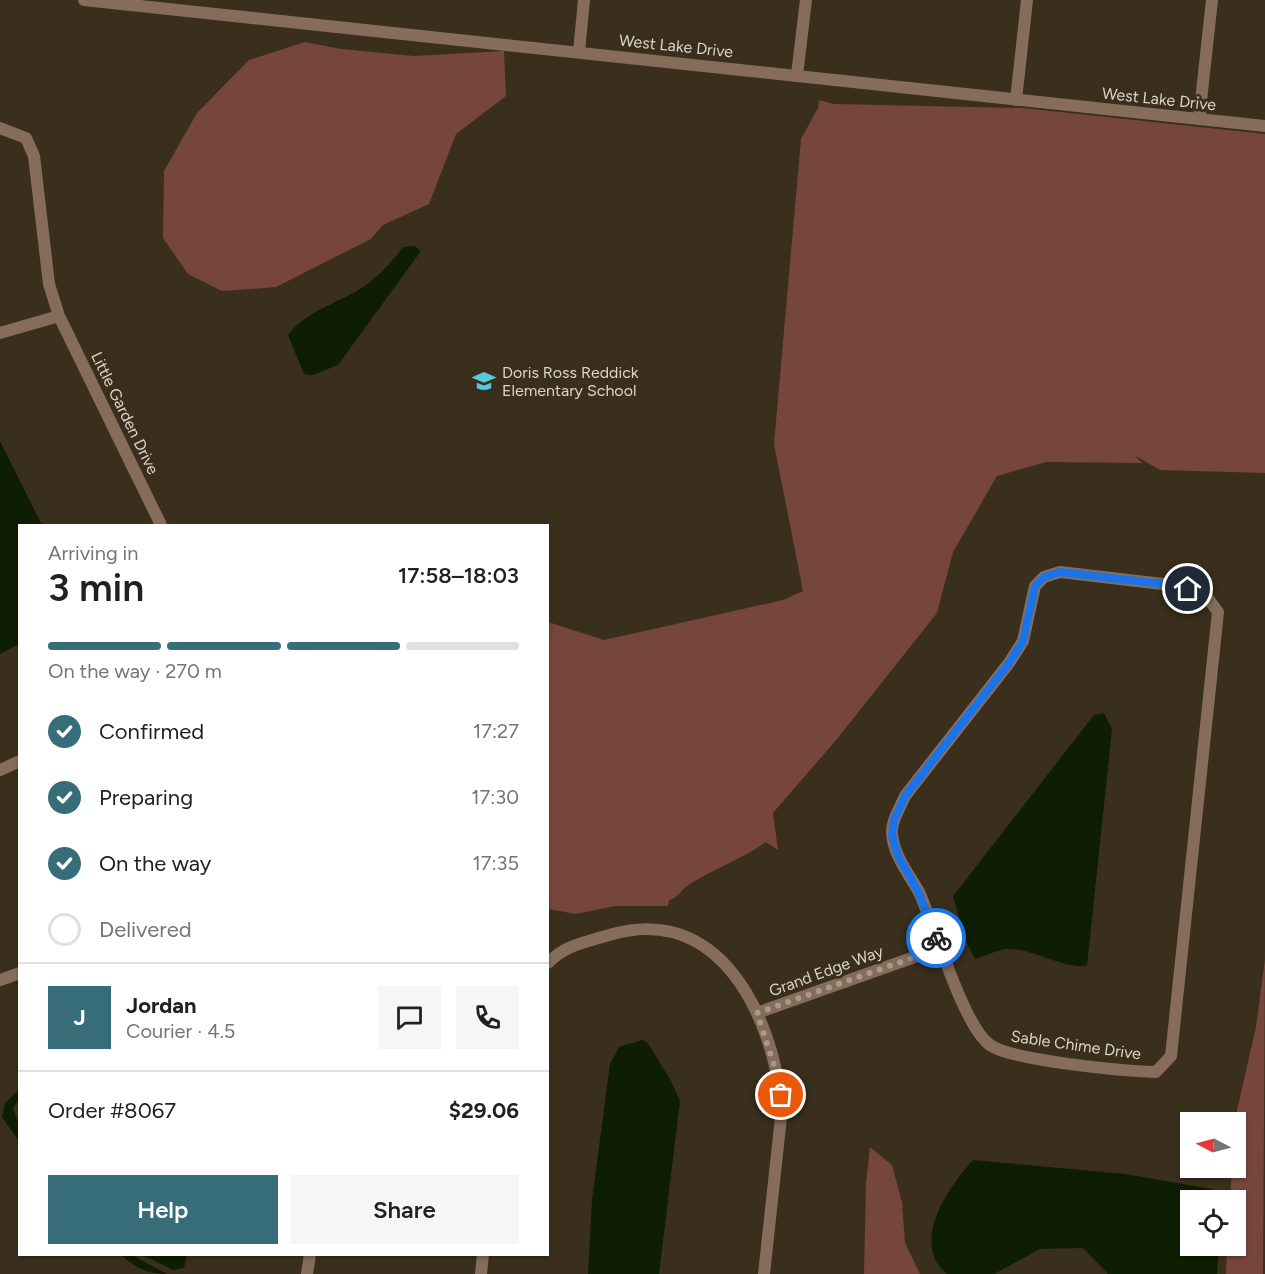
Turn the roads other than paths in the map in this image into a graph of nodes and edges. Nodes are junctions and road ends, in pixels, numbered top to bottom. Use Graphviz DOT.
graph roads {
  1 [pos="84,0"];
  2 [pos="584,0"];
  3 [pos="806,0"];
  4 [pos="1027,0"];
  5 [pos="1212,0"];
  6 [pos="579,51"];
  7 [pos="797,75"];
  8 [pos="1016,100"];
  9 [pos="1199,119"];
  10 [pos="1265,126"];
  11 [pos="0,128"];
  12 [pos="59,316"];
  13 [pos="0,333"];
  14 [pos="161,524"];
  15 [pos="18,762"];
  16 [pos="0,770"];
  17 [pos="940,948"];
  18 [pos="549,962"];
  19 [pos="18,974"];
  20 [pos="0,980"];
  21 [pos="757,1013"];
  22 [pos="310,1256"];
  23 [pos="483,1256"];
  24 [pos="307,1274"];
  25 [pos="481,1274"];
  26 [pos="764,1274"];
  1 -- 6 [label="street, West Lake Drive"];
  2 -- 6 [label="street"];
  3 -- 7 [label="street"];
  4 -- 8 [label="street"];
  5 -- 9 [label="street"];
  6 -- 7 [label="street, West Lake Drive"];
  7 -- 8 [label="street, West Lake Drive"];
  8 -- 9 [label="street, West Lake Drive"];
  9 -- 10 [label="street, West Lake Drive"];
  11 -- 12 [label="street, Little Garden Drive"];
  12 -- 13 [label="street"];
  12 -- 14 [label="street, Little Garden Drive"];
  15 -- 16 [label="street"];
  17 -- 17 [label="street, Sable Chime Drive"];
  17 -- 21 [label="street, Grand Edge Way"];
  18 -- 21 [label="street"];
  19 -- 20 [label="street"];
  21 -- 26 [label="street"];
  22 -- 24 [label="street"];
  23 -- 25 [label="street"];
}
